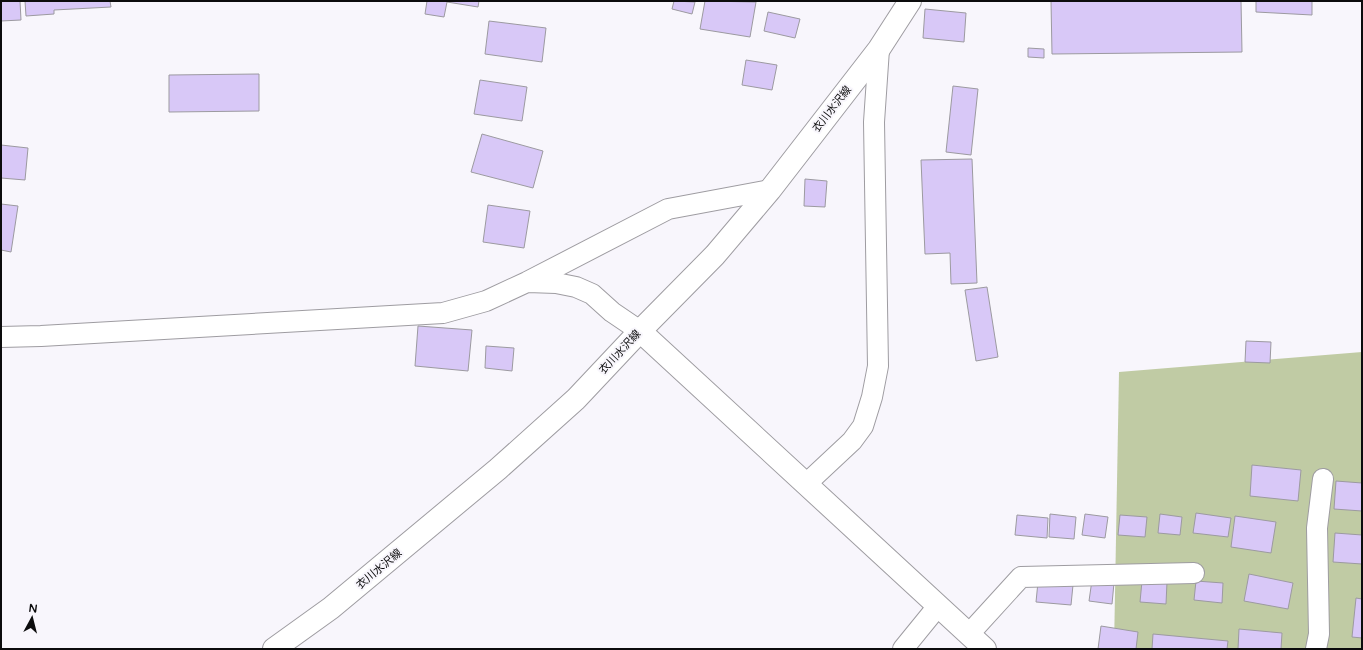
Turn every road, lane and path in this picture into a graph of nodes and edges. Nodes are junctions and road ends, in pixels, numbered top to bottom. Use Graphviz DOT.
graph roads {
  1 [pos="910,1"];
  2 [pos="878,49"];
  3 [pos="770,190"];
  4 [pos="527,282"];
  5 [pos="640,330"];
  6 [pos="1,337"];
  7 [pos="1323,478"];
  8 [pos="806,484"];
  9 [pos="1194,573"];
  10 [pos="938,606"];
  11 [pos="969,634"];
  12 [pos="274,649"];
  13 [pos="903,649"];
  14 [pos="985,649"];
  15 [pos="1316,649"];
  1 -- 2 [label="main road, 衣川水沢線"];
  2 -- 3 [label="main road, 衣川水沢線"];
  2 -- 8 [label="street"];
  3 -- 4 [label="street"];
  3 -- 5 [label="main road, 衣川水沢線"];
  4 -- 5 [label="street"];
  4 -- 6 [label="street"];
  5 -- 8 [label="main road"];
  5 -- 12 [label="main road, 衣川水沢線"];
  7 -- 15 [label="street"];
  8 -- 10 [label="main road"];
  9 -- 11 [label="street"];
  10 -- 11 [label="main road"];
  10 -- 13 [label="street"];
  11 -- 14 [label="main road"];
}
